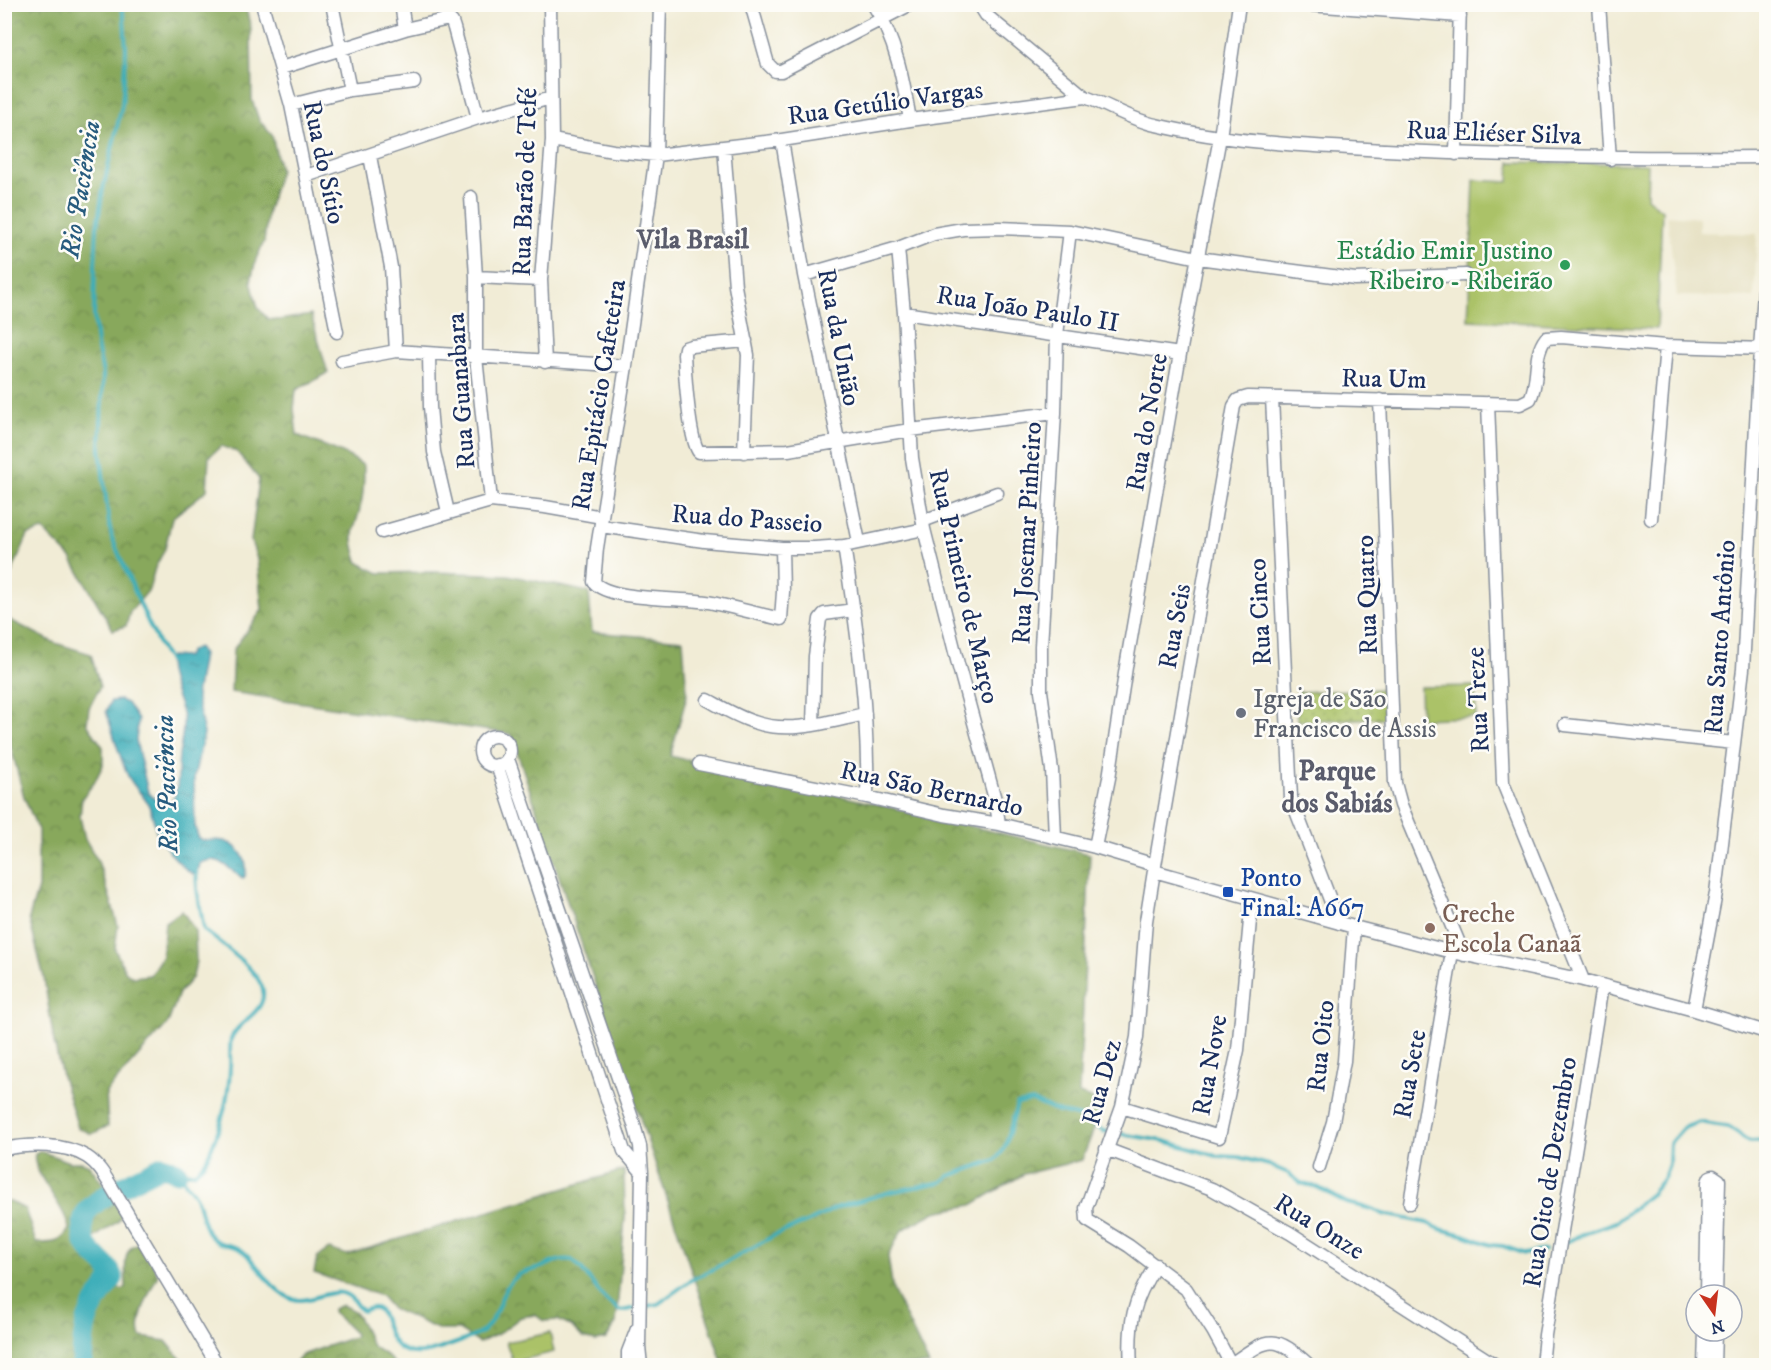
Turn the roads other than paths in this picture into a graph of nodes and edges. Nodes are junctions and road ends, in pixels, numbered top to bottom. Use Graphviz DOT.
graph roads {
  1 [pos="262,4"];
  2 [pos="332,4"];
  3 [pos="401,4"];
  4 [pos="550,4"];
  5 [pos="660,4"];
  6 [pos="751,4"];
  7 [pos="873,4"];
  8 [pos="911,4"];
  9 [pos="979,4"];
  10 [pos="1239,4"];
  11 [pos="1296,4"];
  12 [pos="1599,4"];
  13 [pos="1303,5"];
  14 [pos="1460,10"];
  15 [pos="883,20"];
  16 [pos="405,29"];
  17 [pos="341,48"];
  18 [pos="281,68"];
  19 [pos="414,82"];
  20 [pos="350,90"];
  21 [pos="1085,97"];
  22 [pos="551,98"];
  23 [pos="291,105"];
  24 [pos="478,118"];
  25 [pos="910,120"];
  26 [pos="1220,137"];
  27 [pos="552,140"];
  28 [pos="782,140"];
  29 [pos="724,147"];
  30 [pos="1456,154"];
  31 [pos="656,155"];
  32 [pos="370,156"];
  33 [pos="1767,158"];
  34 [pos="1610,159"];
  35 [pos="306,176"];
  36 [pos="471,197"];
  37 [pos="1070,231"];
  38 [pos="898,248"];
  39 [pos="1198,258"];
  40 [pos="1767,264"];
  41 [pos="804,274"];
  42 [pos="1466,275"];
  43 [pos="476,278"];
  44 [pos="541,280"];
  45 [pos="904,313"];
  46 [pos="337,332"];
  47 [pos="1057,335"];
  48 [pos="746,341"];
  49 [pos="1666,346"];
  50 [pos="1763,349"];
  51 [pos="396,351"];
  52 [pos="429,354"];
  53 [pos="1180,354"];
  54 [pos="476,357"];
  55 [pos="342,361"];
  56 [pos="545,362"];
  57 [pos="626,366"];
  58 [pos="1248,397"];
  59 [pos="1272,398"];
  60 [pos="1380,400"];
  61 [pos="1488,403"];
  62 [pos="1055,413"];
  63 [pos="910,430"];
  64 [pos="838,443"];
  65 [pos="744,452"];
  66 [pos="997,493"];
  67 [pos="491,501"];
  68 [pos="448,512"];
  69 [pos="1651,519"];
  70 [pos="602,522"];
  71 [pos="924,525"];
  72 [pos="382,532"];
  73 [pos="859,542"];
  74 [pos="844,546"];
  75 [pos="782,548"];
  76 [pos="854,610"];
  77 [pos="708,700"];
  78 [pos="865,714"];
  79 [pos="813,725"];
  80 [pos="1565,725"];
  81 [pos="1734,743"];
  82 [pos="699,764"];
  83 [pos="867,797"];
  84 [pos="999,824"];
  85 [pos="1054,837"];
  86 [pos="1095,847"];
  87 [pos="1154,868"];
  88 [pos="1252,899"];
  89 [pos="1339,923"];
  90 [pos="1354,927"];
  91 [pos="1458,953"];
  92 [pos="1583,981"];
  93 [pos="1602,986"];
  94 [pos="1694,1010"];
  95 [pos="1767,1032"];
  96 [pos="1122,1107"];
  97 [pos="1108,1144"];
  98 [pos="4,1149"];
  99 [pos="1319,1167"];
  100 [pos="642,1172"];
  101 [pos="1410,1203"];
  102 [pos="1156,1264"];
  103 [pos="1706,1283"];
  104 [pos="1716,1283"];
  105 [pos="640,1322"];
  106 [pos="1705,1343"];
  107 [pos="1715,1343"];
  108 [pos="218,1365"];
  109 [pos="628,1365"];
  110 [pos="641,1365"];
  111 [pos="1131,1365"];
  112 [pos="1231,1365"];
  113 [pos="1310,1365"];
  114 [pos="1497,1365"];
  115 [pos="1542,1365"];
  116 [pos="1704,1365"];
  117 [pos="1714,1365"];
  1 -- 18 [label="street, Rua do Sítio"];
  2 -- 17 [label="street"];
  3 -- 16 [label="street"];
  4 -- 22 [label="street, Rua Barão de Tefé"];
  5 -- 31 [label="street, Rua Epitácio Cafeteira"];
  6 -- 15 [label="street"];
  7 -- 15 [label="street"];
  8 -- 15 [label="street"];
  9 -- 21 [label="street"];
  10 -- 26 [label="street, Rua do Norte"];
  11 -- 13 [label="street"];
  12 -- 34 [label="street"];
  13 -- 14 [label="street"];
  14 -- 30 [label="street"];
  15 -- 25 [label="street"];
  16 -- 17 [label="street"];
  16 -- 24 [label="street"];
  17 -- 18 [label="street"];
  17 -- 20 [label="street"];
  18 -- 23 [label="street, Rua do Sítio"];
  19 -- 20 [label="street"];
  20 -- 23 [label="street"];
  21 -- 25 [label="street, Rua Getúlio Vargas"];
  21 -- 26 [label="street, Rua Getúlio Vargas"];
  22 -- 24 [label="street"];
  22 -- 27 [label="street, Rua Barão de Tefé"];
  23 -- 35 [label="street, Rua do Sítio"];
  24 -- 32 [label="street"];
  25 -- 28 [label="street, Rua Getúlio Vargas"];
  26 -- 30 [label="street, Rua Eliéser Silva"];
  26 -- 39 [label="street, Rua do Norte"];
  27 -- 31 [label="street, Rua Getúlio Vargas"];
  27 -- 44 [label="street, Rua Barão de Tefé"];
  28 -- 29 [label="street, Rua Getúlio Vargas"];
  28 -- 41 [label="street, Rua da União"];
  29 -- 31 [label="street, Rua Getúlio Vargas"];
  29 -- 48 [label="street"];
  30 -- 34 [label="street, Rua Eliéser Silva"];
  31 -- 57 [label="street, Rua Epitácio Cafeteira"];
  32 -- 35 [label="street"];
  32 -- 51 [label="street"];
  33 -- 34 [label="street, Rua Eliéser Silva"];
  35 -- 46 [label="street, Rua do Sítio"];
  36 -- 43 [label="street, Rua Guanabara"];
  37 -- 38 [label="street"];
  37 -- 39 [label="street"];
  37 -- 47 [label="street, Rua Josemar Pinheiro"];
  38 -- 41 [label="street"];
  38 -- 45 [label="street, Rua Primeiro de Março"];
  39 -- 42 [label="street"];
  39 -- 53 [label="street, Rua do Norte"];
  40 -- 50 [label="street, Rua Santo Antônio"];
  41 -- 64 [label="street, Rua da União"];
  43 -- 44 [label="street, Rua Guanabara"];
  43 -- 54 [label="street, Rua Guanabara"];
  44 -- 56 [label="street, Rua Barão de Tefé"];
  45 -- 47 [label="street, Rua João Paulo II"];
  45 -- 63 [label="street, Rua Primeiro de Março"];
  47 -- 53 [label="street, Rua João Paulo II"];
  47 -- 62 [label="street, Rua Josemar Pinheiro"];
  48 -- 65 [label="street"];
  48 -- 65 [label="street"];
  49 -- 50 [label="street"];
  49 -- 61 [label="street, Rua Um"];
  49 -- 69 [label="street"];
  50 -- 81 [label="street, Rua Santo Antônio"];
  51 -- 52 [label="street"];
  51 -- 55 [label="street"];
  52 -- 54 [label="street"];
  52 -- 68 [label="street"];
  53 -- 86 [label="street, Rua do Norte"];
  54 -- 56 [label="street"];
  54 -- 67 [label="street, Rua Guanabara"];
  56 -- 57 [label="street"];
  57 -- 70 [label="street, Rua Epitácio Cafeteira"];
  58 -- 59 [label="street, Rua Um"];
  58 -- 87 [label="street, Rua Seis"];
  59 -- 60 [label="street, Rua Um"];
  59 -- 89 [label="street, Rua Cinco"];
  60 -- 61 [label="street, Rua Um"];
  60 -- 91 [label="street, Rua Quatro"];
  61 -- 92 [label="street, Rua Treze"];
  62 -- 63 [label="street"];
  62 -- 85 [label="street, Rua Josemar Pinheiro"];
  63 -- 64 [label="street"];
  63 -- 71 [label="street, Rua Primeiro de Março"];
  64 -- 65 [label="street"];
  64 -- 73 [label="street, Rua da União"];
  66 -- 71 [label="street, Rua do Passeio"];
  67 -- 68 [label="street, Rua do Passeio"];
  67 -- 70 [label="street, Rua do Passeio"];
  68 -- 72 [label="street, Rua do Passeio"];
  70 -- 75 [label="street, Rua do Passeio"];
  70 -- 75 [label="street, Rua Epitácio Cafeteira"];
  71 -- 73 [label="street, Rua do Passeio"];
  71 -- 84 [label="street, Rua Primeiro de Março"];
  73 -- 74 [label="street, Rua do Passeio"];
  74 -- 75 [label="street, Rua do Passeio"];
  74 -- 76 [label="street"];
  76 -- 78 [label="street"];
  76 -- 79 [label="street"];
  77 -- 79 [label="street"];
  78 -- 79 [label="street"];
  78 -- 83 [label="street"];
  80 -- 81 [label="street"];
  81 -- 94 [label="street, Rua Santo Antônio"];
  82 -- 83 [label="street, Rua São Bernardo"];
  83 -- 84 [label="street, Rua São Bernardo"];
  84 -- 85 [label="street, Rua São Bernardo"];
  85 -- 86 [label="street, Rua São Bernardo"];
  86 -- 87 [label="street, Rua São Bernardo"];
  87 -- 88 [label="street, Rua São Bernardo"];
  87 -- 96 [label="street, Rua Dez"];
  88 -- 89 [label="street, Rua São Bernardo"];
  88 -- 96 [label="street, Rua Nove"];
  89 -- 90 [label="street, Rua São Bernardo"];
  90 -- 91 [label="street, Rua São Bernardo"];
  90 -- 99 [label="street, Rua Oito"];
  91 -- 92 [label="street, Rua São Bernardo"];
  91 -- 101 [label="street, Rua Sete"];
  92 -- 93 [label="street, Rua São Bernardo"];
  93 -- 94 [label="street, Rua São Bernardo"];
  93 -- 115 [label="street, Rua Oito de Dezembro"];
  94 -- 95 [label="street, Rua São Bernardo"];
  96 -- 97 [label="street, Rua Dez"];
  97 -- 102 [label="street, Rua Dez"];
  97 -- 114 [label="street, Rua Onze"];
  98 -- 108 [label="street"];
  100 -- 100 [label="street"];
  100 -- 105 [label="street"];
  102 -- 111 [label="street"];
  102 -- 112 [label="street"];
  103 -- 104 [label="street"];
  105 -- 109 [label="street"];
  105 -- 110 [label="street"];
  106 -- 116 [label="street"];
  107 -- 117 [label="street"];
  112 -- 113 [label="street"];
}
